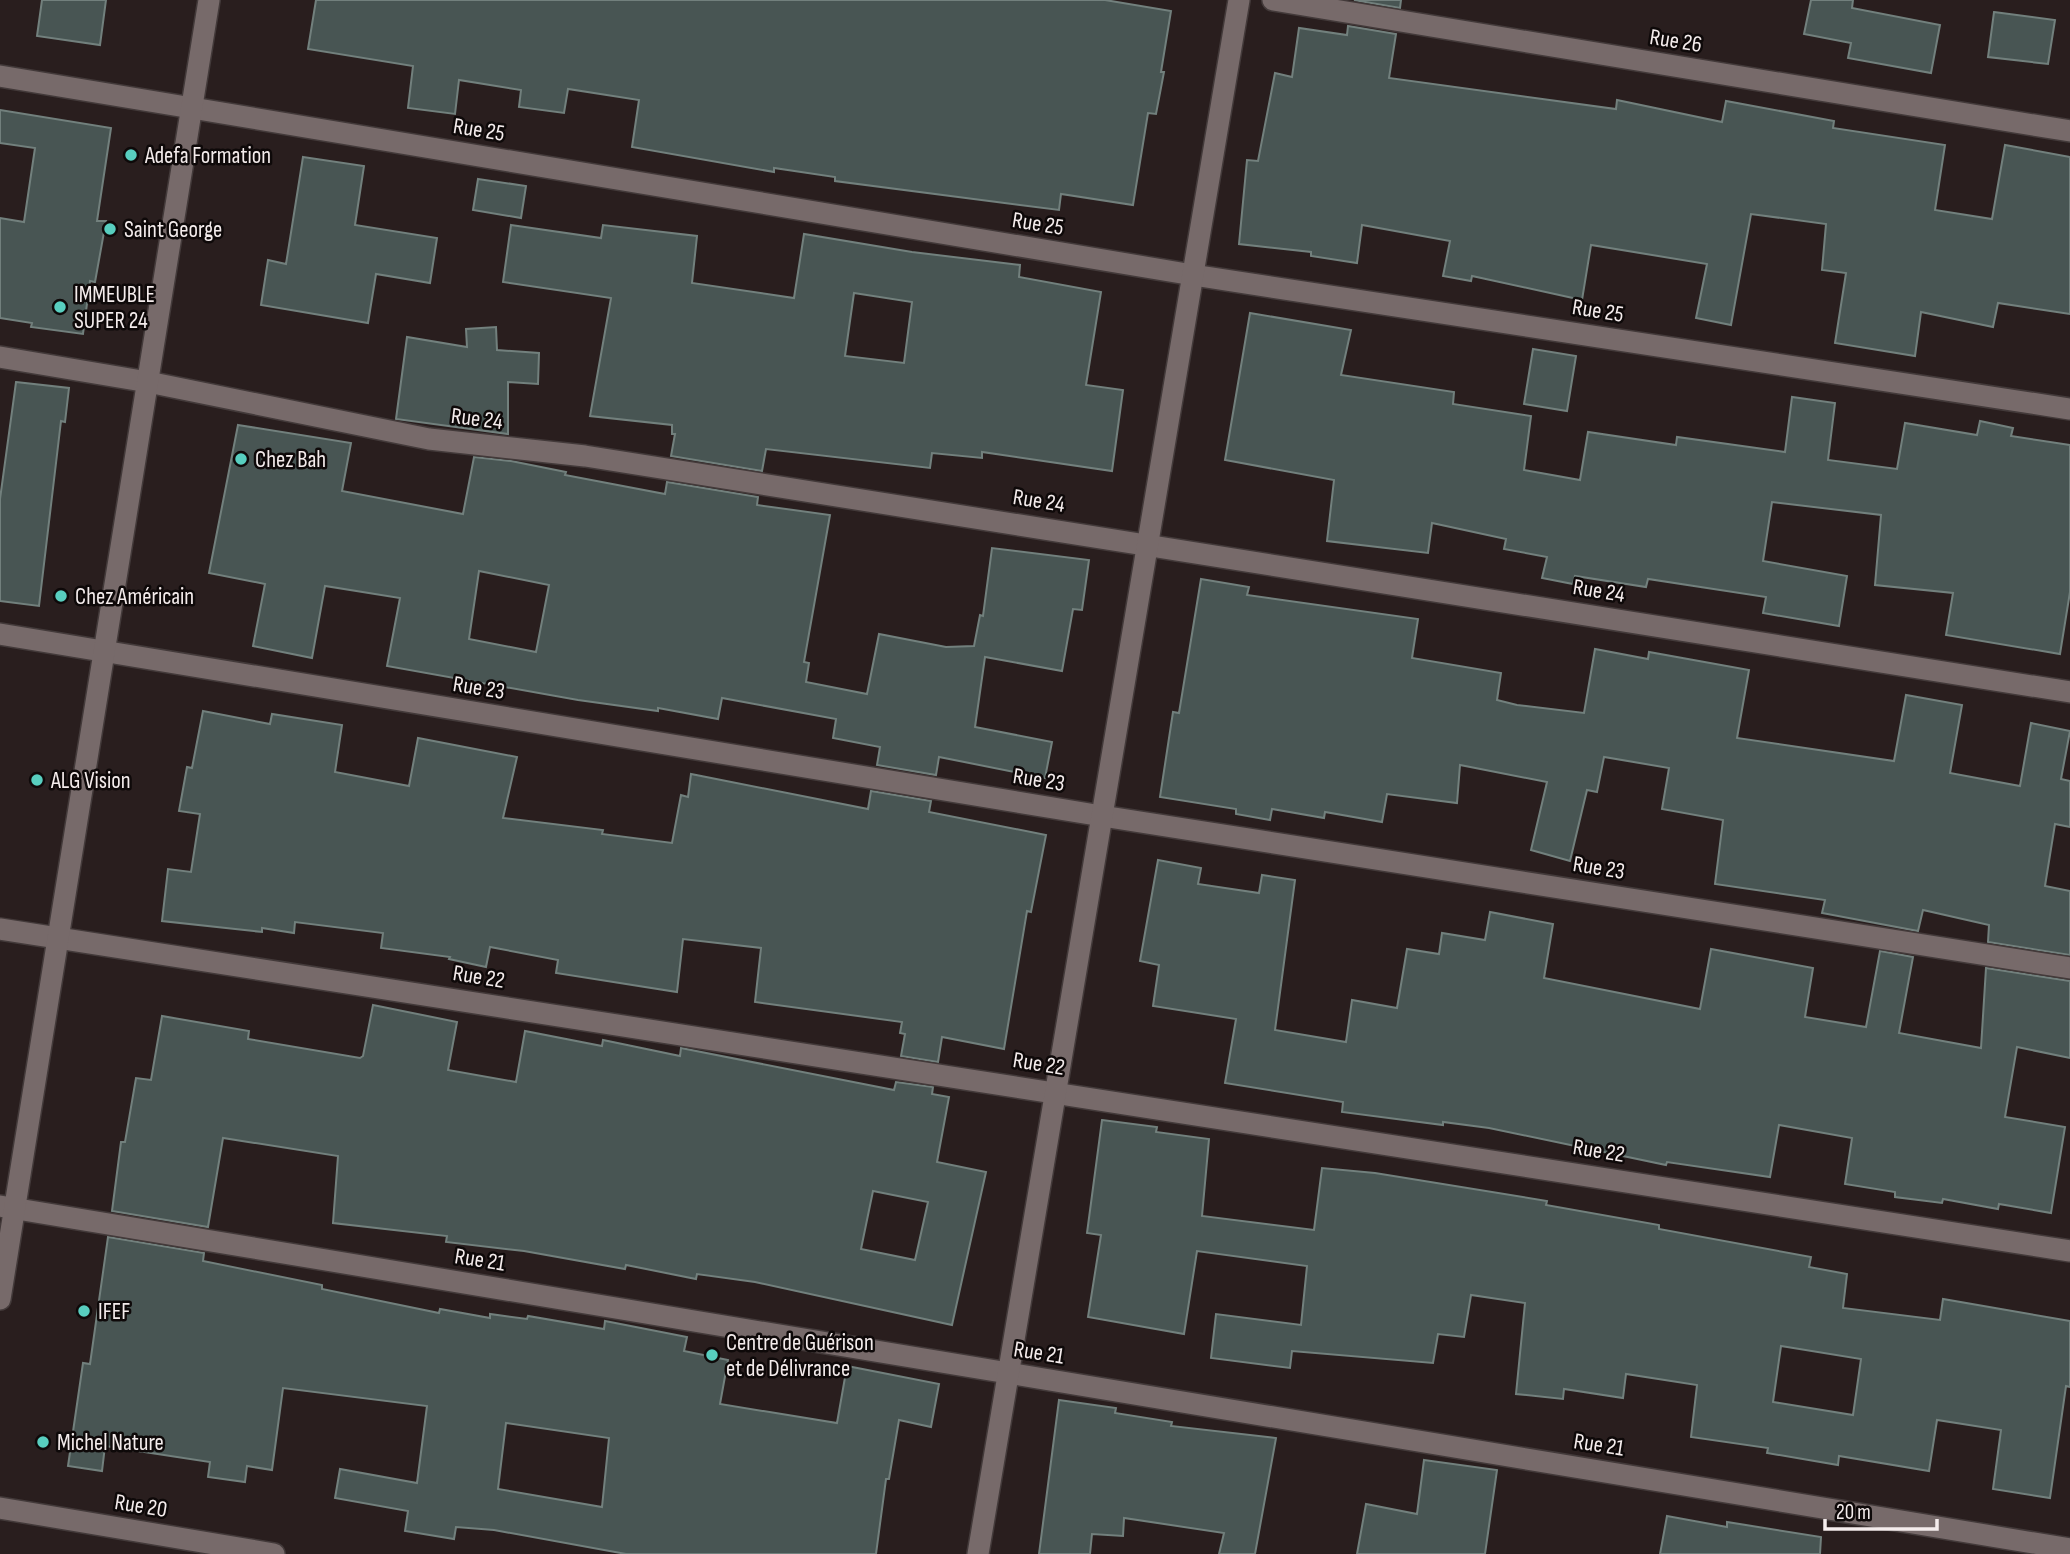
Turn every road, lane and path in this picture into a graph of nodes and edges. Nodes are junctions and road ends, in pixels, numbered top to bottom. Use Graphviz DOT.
graph roads {
  1 [pos="209,0"];
  2 [pos="1239,0"];
  3 [pos="1273,0"];
  4 [pos="0,76"];
  5 [pos="192,108"];
  6 [pos="2070,131"];
  7 [pos="1193,275"];
  8 [pos="0,357"];
  9 [pos="148,382"];
  10 [pos="2070,409"];
  11 [pos="1147,543"];
  12 [pos="0,634"];
  13 [pos="105,651"];
  14 [pos="2070,692"];
  15 [pos="1102,816"];
  16 [pos="0,929"];
  17 [pos="58,939"];
  18 [pos="2070,968"];
  19 [pos="1056,1092"];
  20 [pos="7,1208"];
  21 [pos="2070,1251"];
  22 [pos="0,1299"];
  23 [pos="1009,1373"];
  24 [pos="0,1508"];
  25 [pos="2070,1549"];
  26 [pos="274,1554"];
  27 [pos="978,1554"];
  1 -- 5 [label="street"];
  2 -- 7 [label="street"];
  3 -- 6 [label="street, Rue 26"];
  4 -- 5 [label="street, Rue 25"];
  5 -- 7 [label="street, Rue 25"];
  5 -- 9 [label="street"];
  7 -- 10 [label="street, Rue 25"];
  7 -- 11 [label="street"];
  8 -- 9 [label="street, Rue 24"];
  9 -- 11 [label="street, Rue 24"];
  9 -- 13 [label="street"];
  11 -- 14 [label="street, Rue 24"];
  11 -- 15 [label="street"];
  12 -- 13 [label="street, Rue 23"];
  13 -- 15 [label="street, Rue 23"];
  13 -- 17 [label="street"];
  15 -- 18 [label="street, Rue 23"];
  15 -- 19 [label="street"];
  16 -- 17 [label="street, Rue 22"];
  17 -- 19 [label="street, Rue 22"];
  17 -- 20 [label="street"];
  19 -- 21 [label="street, Rue 22"];
  19 -- 23 [label="street"];
  20 -- 22 [label="street"];
  20 -- 23 [label="street, Rue 21"];
  23 -- 25 [label="street, Rue 21"];
  23 -- 27 [label="street"];
  24 -- 26 [label="street, Rue 20"];
}
